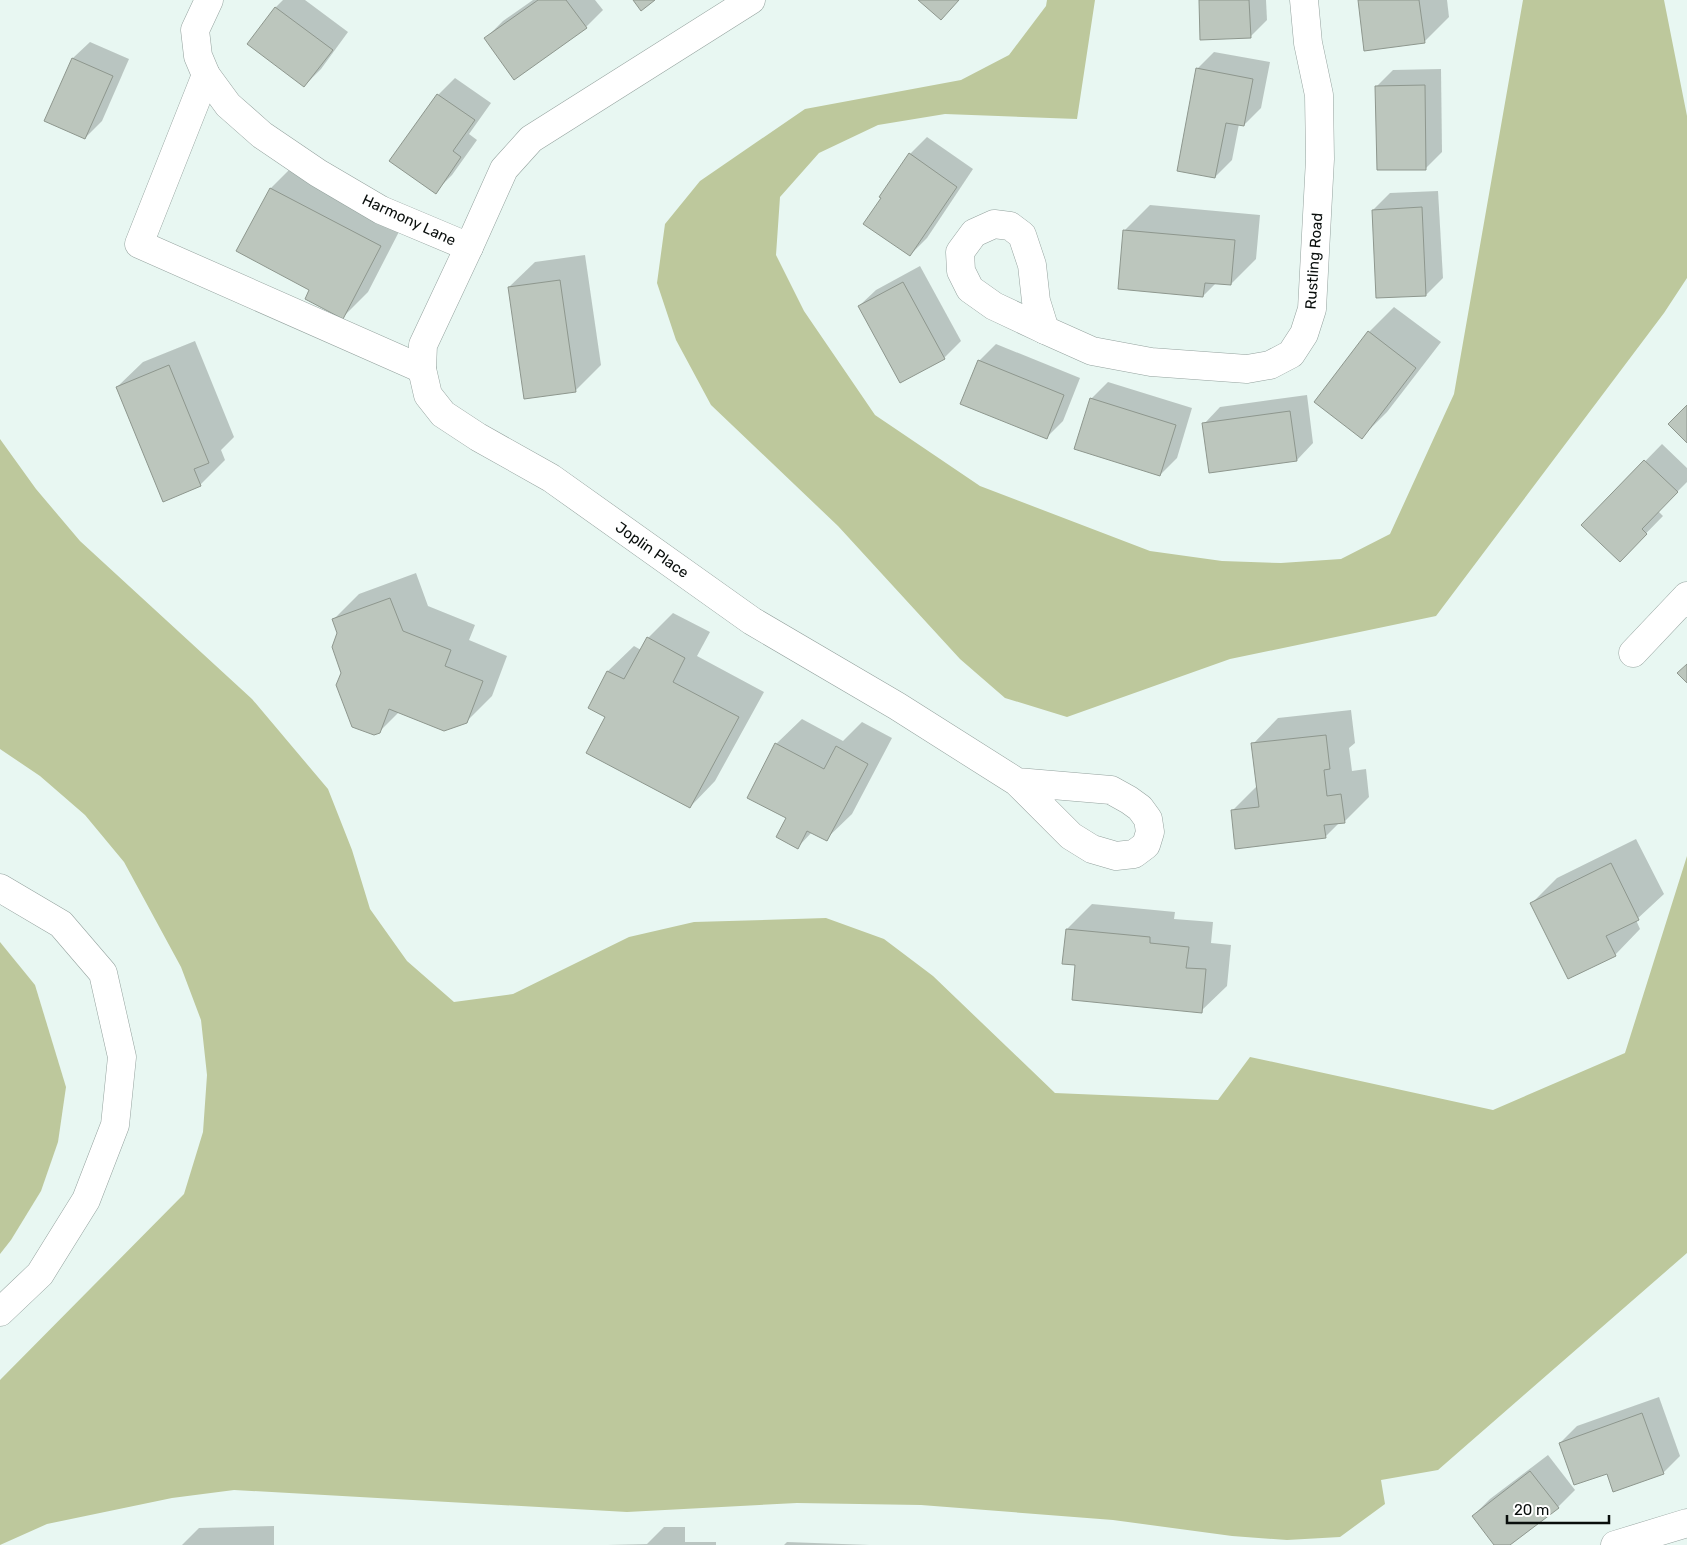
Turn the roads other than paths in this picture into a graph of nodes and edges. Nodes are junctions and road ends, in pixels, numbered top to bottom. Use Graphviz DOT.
graph roads {
  1 [pos="210,0"];
  2 [pos="751,0"];
  3 [pos="1304,0"];
  4 [pos="206,75"];
  5 [pos="469,247"];
  6 [pos="1045,330"];
  7 [pos="422,370"];
  8 [pos="1687,596"];
  9 [pos="1632,653"];
  10 [pos="1017,782"];
  11 [pos="0,888"];
  12 [pos="0,1312"];
  13 [pos="1687,1523"];
  14 [pos="1615,1545"];
  1 -- 4 [label="street, Harmony Lane"];
  2 -- 5 [label="street, Harmony Lane"];
  3 -- 6 [label="street, Rustling Road"];
  4 -- 5 [label="street, Harmony Lane"];
  4 -- 7 [label="street"];
  5 -- 7 [label="street, Joplin Place"];
  7 -- 10 [label="street, Joplin Place"];
  8 -- 9 [label="street"];
  11 -- 12 [label="street"];
  13 -- 14 [label="street"];
}
